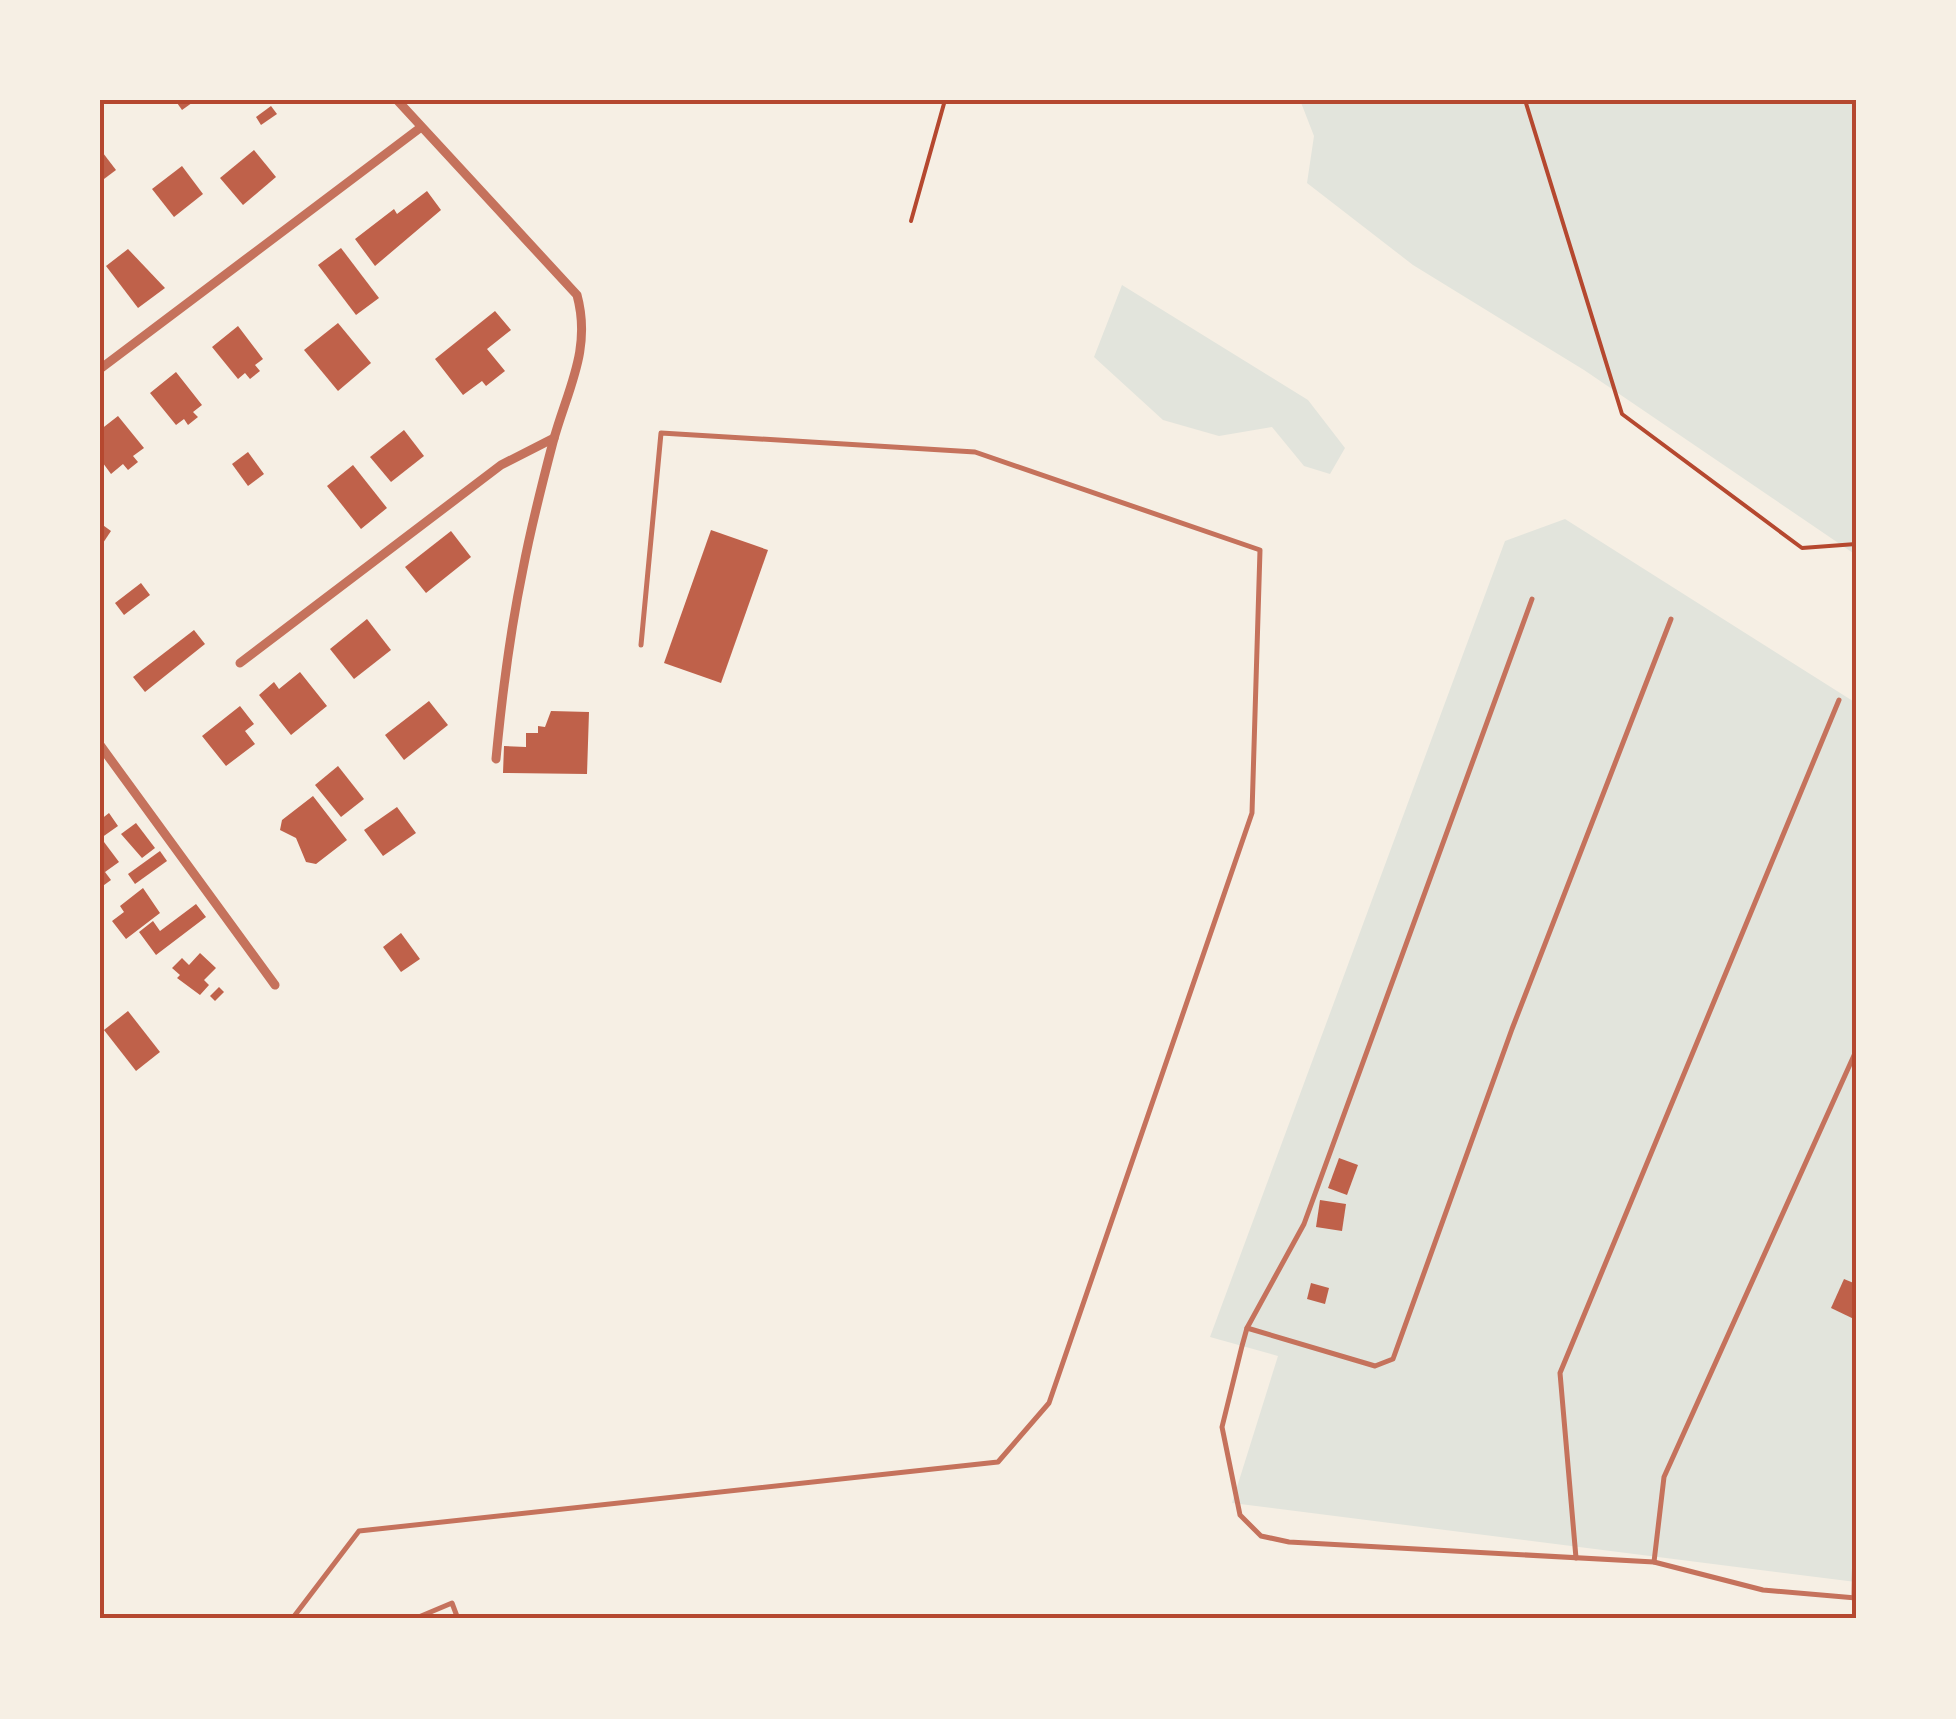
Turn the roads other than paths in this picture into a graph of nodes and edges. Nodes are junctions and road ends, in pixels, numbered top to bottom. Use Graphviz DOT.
graph roads {
  1 [pos="398,100"];
  2 [pos="420,128"];
  3 [pos="100,369"];
  4 [pos="554,438"];
  5 [pos="1532,599"];
  6 [pos="1671,619"];
  7 [pos="641,645"];
  8 [pos="240,663"];
  9 [pos="1839,700"];
  10 [pos="100,745"];
  11 [pos="496,759"];
  12 [pos="275,985"];
  13 [pos="1856,1051"];
  14 [pos="1247,1328"];
  15 [pos="1856,1478"];
  16 [pos="1576,1558"];
  17 [pos="1654,1562"];
  18 [pos="1855,1598"];
  19 [pos="292,1619"];
  20 [pos="414,1619"];
  21 [pos="458,1619"];
  1 -- 2 [label="street"];
  2 -- 3 [label="street"];
  2 -- 4 [label="street"];
  4 -- 8 [label="street"];
  4 -- 11 [label="street"];
  5 -- 14 [label="lane"];
  6 -- 14 [label="lane"];
  7 -- 19 [label="lane"];
  9 -- 16 [label="lane"];
  10 -- 12 [label="street"];
  13 -- 17 [label="lane"];
  14 -- 16 [label="lane"];
  15 -- 18 [label="lane"];
  16 -- 17 [label="lane"];
  17 -- 18 [label="lane"];
  20 -- 21 [label="lane"];
}
